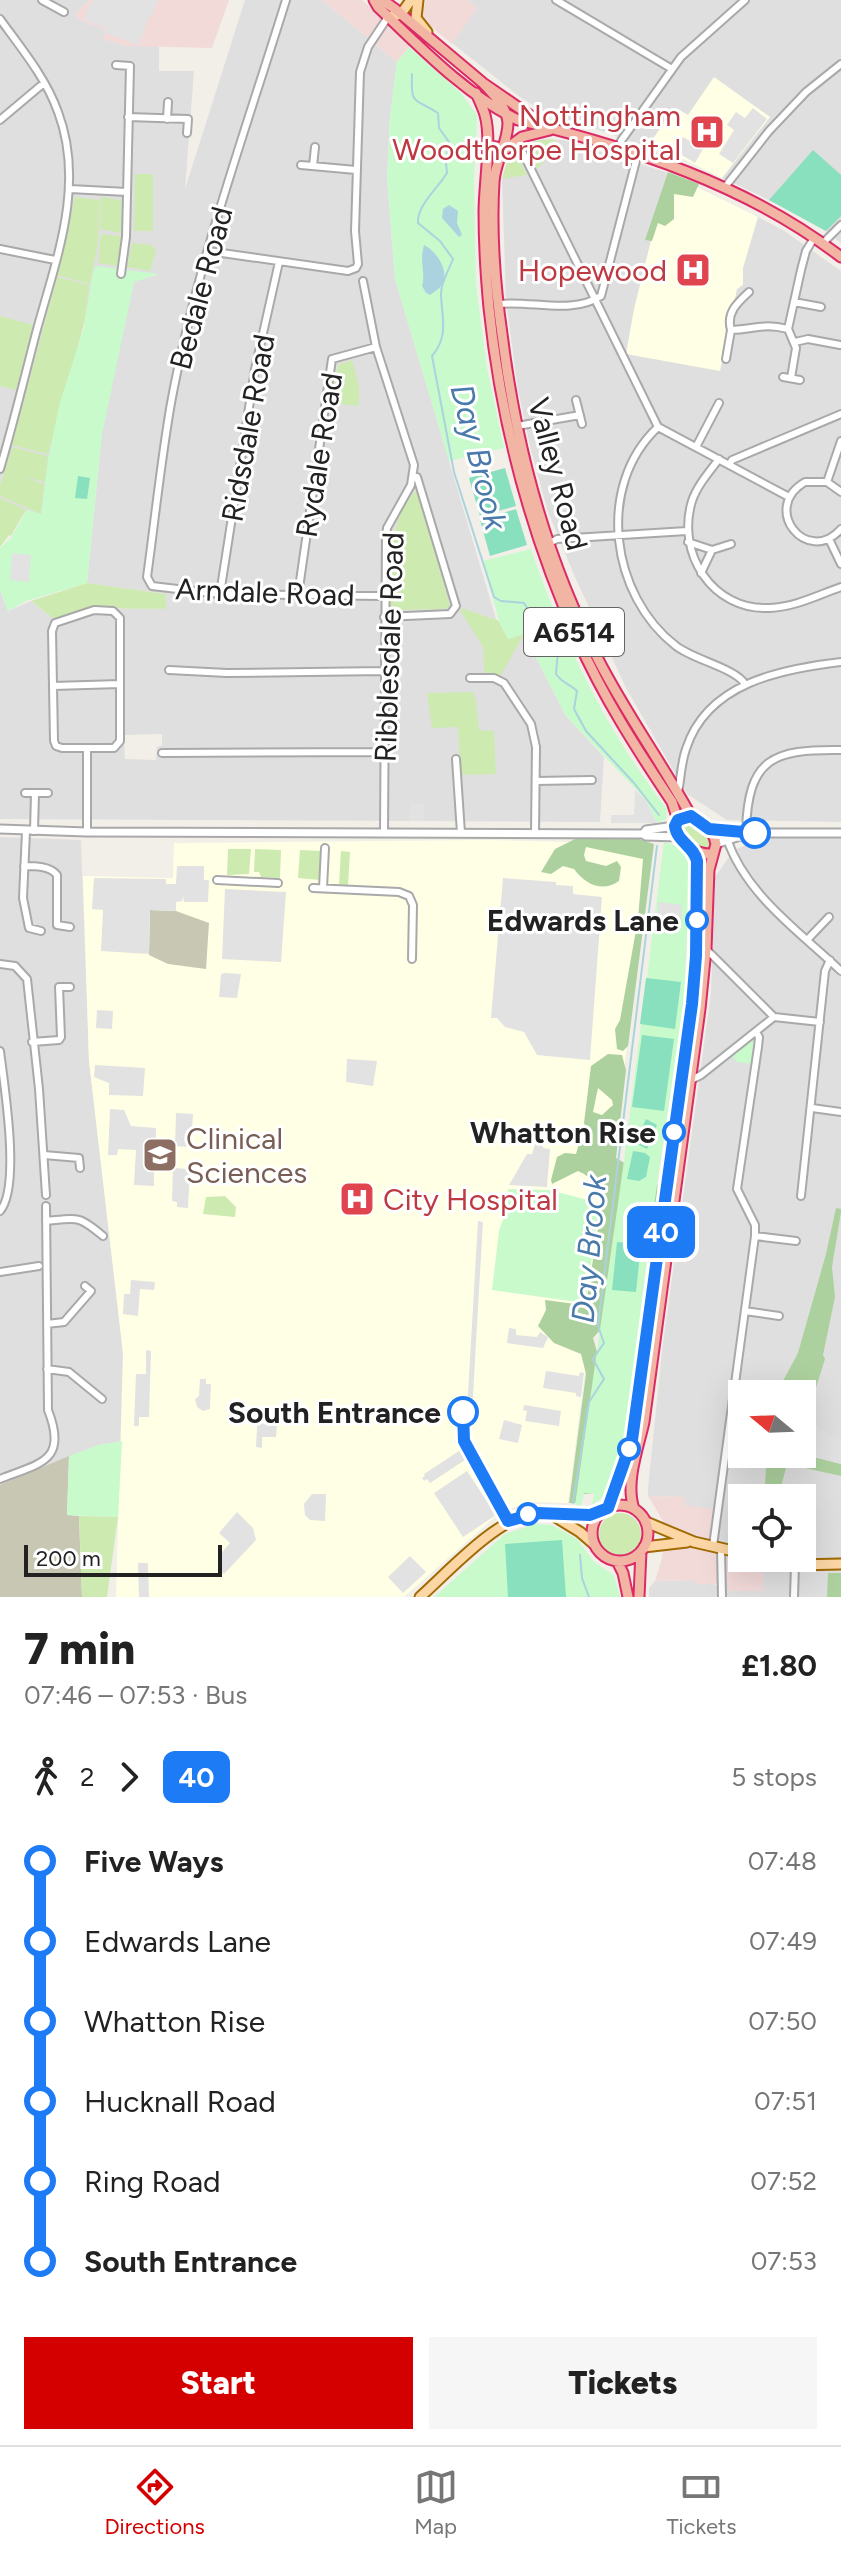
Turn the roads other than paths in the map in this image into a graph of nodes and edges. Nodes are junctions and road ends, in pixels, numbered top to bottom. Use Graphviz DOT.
graph roads {
  1 [pos="42,0"];
  2 [pos="286,0"];
  3 [pos="374,0"];
  4 [pos="402,0"];
  5 [pos="411,0"];
  6 [pos="418,0"];
  7 [pos="556,0"];
  8 [pos="744,0"];
  9 [pos="64,12"];
  10 [pos="395,13"];
  11 [pos="0,19"];
  12 [pos="432,38"];
  13 [pos="841,64"];
  14 [pos="116,65"];
  15 [pos="672,69"];
  16 [pos="44,83"];
  17 [pos="476,93"];
  18 [pos="168,102"];
  19 [pos="505,110"];
  20 [pos="128,117"];
  21 [pos="167,119"];
  22 [pos="0,120"];
  23 [pos="551,128"];
  24 [pos="187,133"];
  25 [pos="517,140"];
  26 [pos="487,143"];
  27 [pos="315,147"];
  28 [pos="620,148"];
  29 [pos="502,149"];
  30 [pos="638,153"];
  31 [pos="301,165"];
  32 [pos="313,166"];
  33 [pos="356,170"];
  34 [pos="725,187"];
  35 [pos="70,189"];
  36 [pos="127,192"];
  37 [pos="841,225"];
  38 [pos="819,240"];
  39 [pos="0,249"];
  40 [pos="208,251"];
  41 [pos="841,257"];
  42 [pos="55,260"];
  43 [pos="279,262"];
  44 [pos="121,274"];
  45 [pos="363,281"];
  46 [pos="749,292"];
  47 [pos="595,300"];
  48 [pos="794,302"];
  49 [pos="494,305"];
  50 [pos="821,307"];
  51 [pos="788,329"];
  52 [pos="731,330"];
  53 [pos="795,342"];
  54 [pos="840,345"];
  55 [pos="376,347"];
  56 [pos="726,359"];
  57 [pos="800,380"];
  58 [pos="576,400"];
  59 [pos="719,403"];
  60 [pos="841,414"];
  61 [pos="580,415"];
  62 [pos="582,424"];
  63 [pos="513,427"];
  64 [pos="658,427"];
  65 [pos="841,441"];
  66 [pos="696,447"];
  67 [pos="2,457"];
  68 [pos="719,459"];
  69 [pos="729,465"];
  70 [pos="0,469"];
  71 [pos="414,476"];
  72 [pos="827,482"];
  73 [pos="841,492"];
  74 [pos="789,497"];
  75 [pos="841,529"];
  76 [pos="687,531"];
  77 [pos="618,535"];
  78 [pos="829,539"];
  79 [pos="688,542"];
  80 [pos="550,543"];
  81 [pos="731,544"];
  82 [pos="712,550"];
  83 [pos="841,564"];
  84 [pos="701,573"];
  85 [pos="148,582"];
  86 [pos="841,587"];
  87 [pos="220,594"];
  88 [pos="298,595"];
  89 [pos="384,596"];
  90 [pos="384,617"];
  91 [pos="175,659"];
  92 [pos="841,662"];
  93 [pos="384,671"];
  94 [pos="470,678"];
  95 [pos="479,678"];
  96 [pos="120,684"];
  97 [pos="745,684"];
  98 [pos="53,686"];
  99 [pos="478,686"];
  100 [pos="169,744"];
  101 [pos="87,748"];
  102 [pos="841,750"];
  103 [pos="384,752"];
  104 [pos="456,759"];
  105 [pos="536,781"];
  106 [pos="588,783"];
  107 [pos="678,792"];
  108 [pos="25,793"];
  109 [pos="35,793"];
  110 [pos="48,793"];
  111 [pos="691,816"];
  112 [pos="677,823"];
  113 [pos="0,829"];
  114 [pos="709,829"];
  115 [pos="30,831"];
  116 [pos="746,831"];
  117 [pos="87,832"];
  118 [pos="384,833"];
  119 [pos="461,833"];
  120 [pos="535,833"];
  121 [pos="755,833"];
  122 [pos="841,833"];
  123 [pos="643,834"];
  124 [pos="678,837"];
  125 [pos="727,839"];
  126 [pos="325,848"];
  127 [pos="714,849"];
  128 [pos="695,852"];
  129 [pos="24,866"];
  130 [pos="217,880"];
  131 [pos="278,883"];
  132 [pos="313,888"];
  133 [pos="323,888"];
  134 [pos="829,917"];
  135 [pos="70,927"];
  136 [pos="41,931"];
  137 [pos="807,940"];
  138 [pos="706,949"];
  139 [pos="412,959"];
  140 [pos="830,960"];
  141 [pos="0,964"];
  142 [pos="841,971"];
  143 [pos="70,987"];
  144 [pos="774,1017"];
  145 [pos="820,1022"];
  146 [pos="756,1032"];
  147 [pos="32,1042"];
  148 [pos="0,1051"];
  149 [pos="686,1079"];
  150 [pos="812,1108"];
  151 [pos="841,1112"];
  152 [pos="44,1155"];
  153 [pos="80,1168"];
  154 [pos="46,1195"];
  155 [pos="801,1196"];
  156 [pos="46,1206"];
  157 [pos="0,1211"];
  158 [pos="46,1221"];
  159 [pos="103,1236"];
  160 [pos="755,1236"];
  161 [pos="796,1241"];
  162 [pos="39,1266"];
  163 [pos="0,1272"];
  164 [pos="85,1286"];
  165 [pos="745,1311"];
  166 [pos="779,1316"];
  167 [pos="47,1324"];
  168 [pos="47,1369"];
  169 [pos="102,1399"];
  170 [pos="0,1472"];
  171 [pos="0,1479"];
  172 [pos="634,1509"];
  173 [pos="605,1510"];
  174 [pos="551,1514"];
  175 [pos="646,1522"];
  176 [pos="694,1542"];
  177 [pos="594,1544"];
  178 [pos="717,1547"];
  179 [pos="643,1549"];
  180 [pos="728,1550"];
  181 [pos="617,1561"];
  182 [pos="841,1564"];
  183 [pos="816,1565"];
  184 [pos="795,1572"];
  185 [pos="420,1597"];
  186 [pos="628,1597"];
  187 [pos="639,1597"];
  188 [pos="722,1597"];
  189 [pos="794,1597"];
  1 -- 9 [label="street"];
  2 -- 40 [label="street, Bedale Road"];
  3 -- 10 [label="highway"];
  4 -- 10 [label="main road"];
  5 -- 10 [label="main road"];
  6 -- 12 [label="main road"];
  7 -- 15 [label="street"];
  8 -- 15 [label="street"];
  10 -- 12 [label="highway"];
  10 -- 17 [label="highway"];
  10 -- 33 [label="street"];
  11 -- 16 [label="street"];
  12 -- 19 [label="highway"];
  13 -- 34 [label="street"];
  14 -- 20 [label="street"];
  15 -- 28 [label="street"];
  16 -- 22 [label="street"];
  16 -- 35 [label="street"];
  17 -- 19 [label="highway"];
  17 -- 26 [label="highway, Valley Road / A6514"];
  18 -- 21 [label="street"];
  19 -- 23 [label="highway"];
  19 -- 26 [label="highway, Valley Road / A6514"];
  19 -- 29 [label="highway, Valley Road / A6514"];
  20 -- 21 [label="street"];
  20 -- 36 [label="street"];
  21 -- 24 [label="street"];
  23 -- 25 [label="highway"];
  23 -- 28 [label="highway"];
  25 -- 29 [label="highway"];
  25 -- 47 [label="street"];
  26 -- 29 [label="highway"];
  26 -- 49 [label="highway, Valley Road / A6514"];
  27 -- 32 [label="street"];
  28 -- 30 [label="highway"];
  29 -- 49 [label="highway, Valley Road / A6514"];
  30 -- 34 [label="highway"];
  30 -- 47 [label="street"];
  31 -- 32 [label="street"];
  32 -- 33 [label="street"];
  33 -- 43 [label="street"];
  34 -- 38 [label="highway"];
  35 -- 36 [label="street"];
  35 -- 42 [label="street"];
  36 -- 44 [label="street"];
  37 -- 38 [label="street"];
  38 -- 41 [label="highway"];
  38 -- 48 [label="street"];
  39 -- 42 [label="street"];
  40 -- 43 [label="street"];
  40 -- 85 [label="street, Bedale Road"];
  42 -- 67 [label="street"];
  43 -- 87 [label="street, Ridsdale Road"];
  45 -- 55 [label="street"];
  46 -- 52 [label="street"];
  47 -- 49 [label="street"];
  47 -- 64 [label="street"];
  48 -- 50 [label="street"];
  48 -- 51 [label="street"];
  49 -- 63 [label="highway, Valley Road / A6514"];
  51 -- 52 [label="street"];
  51 -- 53 [label="street"];
  52 -- 56 [label="street"];
  53 -- 54 [label="street"];
  53 -- 57 [label="street"];
  55 -- 71 [label="street"];
  55 -- 88 [label="street, Rydale Road"];
  58 -- 61 [label="street"];
  59 -- 66 [label="street"];
  60 -- 69 [label="street"];
  61 -- 62 [label="street"];
  61 -- 63 [label="street"];
  63 -- 80 [label="highway, Valley Road / A6514"];
  63 -- 112 [label="highway, Valley Road / A6514"];
  64 -- 66 [label="street"];
  64 -- 77 [label="street"];
  65 -- 72 [label="street"];
  66 -- 68 [label="street"];
  67 -- 70 [label="street"];
  68 -- 69 [label="street"];
  68 -- 76 [label="street"];
  69 -- 74 [label="street"];
  71 -- 89 [label="street, Ribblesdale Road"];
  71 -- 90 [label="street"];
  72 -- 73 [label="street"];
  72 -- 74 [label="street"];
  74 -- 78 [label="street"];
  75 -- 78 [label="street"];
  76 -- 77 [label="street"];
  76 -- 79 [label="street"];
  77 -- 80 [label="street"];
  77 -- 97 [label="street"];
  78 -- 83 [label="street"];
  79 -- 82 [label="street"];
  79 -- 84 [label="street"];
  80 -- 107 [label="highway, Valley Road / A6514"];
  81 -- 82 [label="street"];
  82 -- 84 [label="street"];
  84 -- 86 [label="street"];
  85 -- 87 [label="street, Arndale Road"];
  87 -- 88 [label="street, Arndale Road"];
  88 -- 89 [label="street, Arndale Road"];
  89 -- 90 [label="street, Ribblesdale Road"];
  90 -- 93 [label="street, Ribblesdale Road"];
  91 -- 93 [label="street"];
  92 -- 97 [label="street"];
  93 -- 103 [label="street, Ribblesdale Road"];
  94 -- 95 [label="street"];
  95 -- 99 [label="street"];
  95 -- 105 [label="street"];
  96 -- 98 [label="street"];
  96 -- 98 [label="street"];
  96 -- 101 [label="street"];
  97 -- 107 [label="street"];
  98 -- 101 [label="street"];
  100 -- 103 [label="street"];
  101 -- 117 [label="street"];
  102 -- 116 [label="street"];
  103 -- 118 [label="street, Ribblesdale Road"];
  104 -- 119 [label="street"];
  105 -- 106 [label="street"];
  105 -- 120 [label="street"];
  107 -- 111 [label="highway, Valley Road / A6514"];
  108 -- 109 [label="street"];
  109 -- 110 [label="street"];
  109 -- 115 [label="street"];
  111 -- 112 [label="highway"];
  111 -- 114 [label="highway, A6514"];
  112 -- 123 [label="street"];
  112 -- 124 [label="highway, A6514"];
  113 -- 115 [label="street"];
  114 -- 116 [label="street"];
  114 -- 127 [label="highway, A6514"];
  115 -- 117 [label="street"];
  115 -- 129 [label="street"];
  116 -- 121 [label="street"];
  117 -- 118 [label="street"];
  118 -- 119 [label="street"];
  119 -- 120 [label="street"];
  120 -- 123 [label="street"];
  121 -- 122 [label="street"];
  121 -- 125 [label="street"];
  123 -- 124 [label="street"];
  124 -- 128 [label="highway"];
  125 -- 127 [label="street"];
  125 -- 137 [label="street"];
  126 -- 133 [label="street"];
  127 -- 128 [label="highway"];
  127 -- 138 [label="highway"];
  128 -- 149 [label="highway"];
  129 -- 135 [label="street"];
  129 -- 136 [label="street"];
  130 -- 131 [label="street"];
  132 -- 133 [label="street"];
  133 -- 139 [label="street"];
  134 -- 137 [label="street"];
  137 -- 140 [label="street"];
  138 -- 144 [label="street"];
  138 -- 149 [label="highway"];
  140 -- 142 [label="street"];
  140 -- 145 [label="street"];
  141 -- 147 [label="street"];
  143 -- 147 [label="street"];
  144 -- 145 [label="street"];
  144 -- 146 [label="street"];
  145 -- 150 [label="street"];
  146 -- 149 [label="street"];
  146 -- 160 [label="street"];
  147 -- 152 [label="street"];
  148 -- 157 [label="street"];
  149 -- 172 [label="highway"];
  149 -- 173 [label="highway"];
  150 -- 151 [label="street"];
  150 -- 155 [label="street"];
  152 -- 153 [label="street"];
  152 -- 154 [label="street"];
  156 -- 158 [label="street"];
  158 -- 159 [label="street"];
  158 -- 167 [label="street"];
  160 -- 161 [label="street"];
  160 -- 165 [label="street"];
  162 -- 163 [label="street"];
  164 -- 167 [label="street"];
  165 -- 166 [label="street"];
  165 -- 178 [label="street"];
  167 -- 168 [label="street"];
  168 -- 169 [label="street"];
  168 -- 171 [label="street"];
  170 -- 171 [label="street"];
  172 -- 173 [label="highway"];
  172 -- 175 [label="highway"];
  173 -- 174 [label="main road"];
  173 -- 177 [label="highway"];
  174 -- 177 [label="main road"];
  174 -- 185 [label="main road"];
  175 -- 176 [label="main road"];
  175 -- 179 [label="highway"];
  176 -- 178 [label="main road"];
  176 -- 179 [label="main road"];
  177 -- 181 [label="highway"];
  178 -- 180 [label="main road"];
  178 -- 188 [label="street"];
  179 -- 181 [label="highway"];
  179 -- 187 [label="highway"];
  181 -- 186 [label="highway"];
  182 -- 183 [label="main road"];
  184 -- 189 [label="street"];
}
